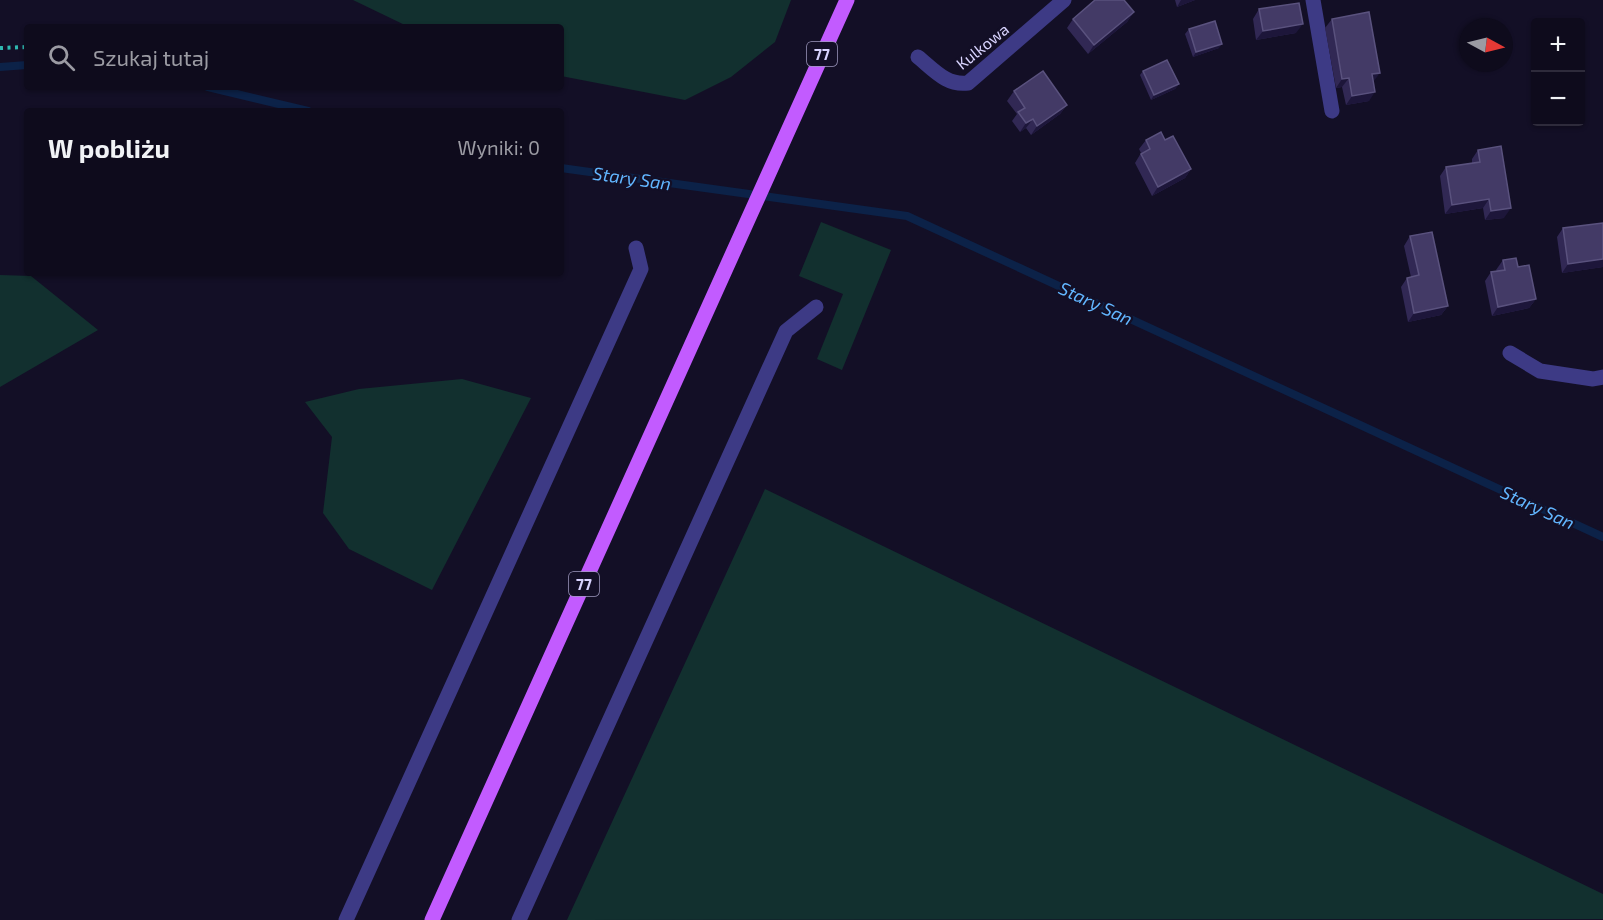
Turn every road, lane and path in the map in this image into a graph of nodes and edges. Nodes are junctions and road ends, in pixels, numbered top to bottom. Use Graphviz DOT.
graph roads {
  1 [pos="847,0"];
  2 [pos="1064,0"];
  3 [pos="1313,0"];
  4 [pos="0,48"];
  5 [pos="24,48"];
  6 [pos="918,57"];
  7 [pos="1332,111"];
  8 [pos="636,248"];
  9 [pos="816,307"];
  10 [pos="1510,353"];
  11 [pos="1603,377"];
  12 [pos="346,920"];
  13 [pos="432,920"];
  14 [pos="519,920"];
  1 -- 13 [label="main road, 77"];
  2 -- 6 [label="street, Kulkowa"];
  3 -- 7 [label="street"];
  4 -- 5 [label="path"];
  8 -- 12 [label="street"];
  9 -- 14 [label="street"];
  10 -- 11 [label="street"];
}
